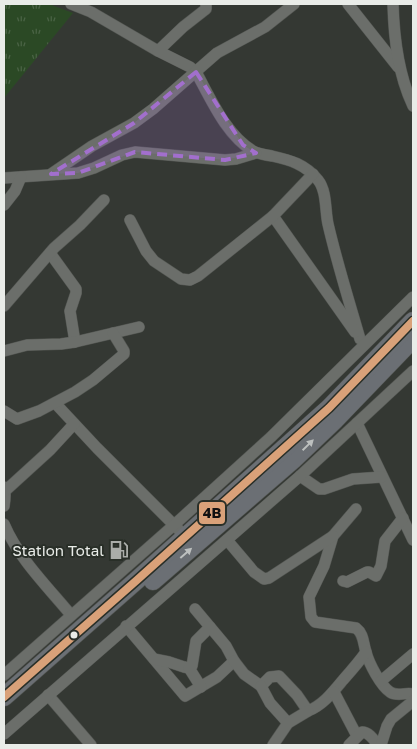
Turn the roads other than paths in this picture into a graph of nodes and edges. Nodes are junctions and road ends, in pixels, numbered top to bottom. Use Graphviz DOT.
graph roads {
  1 [pos="71,4"];
  2 [pos="206,4"];
  3 [pos="294,4"];
  4 [pos="348,4"];
  5 [pos="393,4"];
  6 [pos="92,8"];
  7 [pos="158,51"];
  8 [pos="399,68"];
  9 [pos="196,72"];
  10 [pos="413,106"];
  11 [pos="256,153"];
  12 [pos="51,174"];
  13 [pos="313,174"];
  14 [pos="21,177"];
  15 [pos="4,178"];
  16 [pos="104,200"];
  17 [pos="4,205"];
  18 [pos="273,216"];
  19 [pos="130,220"];
  20 [pos="50,253"];
  21 [pos="413,297"];
  22 [pos="4,306"];
  23 [pos="413,321"];
  24 [pos="139,327"];
  25 [pos="113,333"];
  26 [pos="413,339"];
  27 [pos="75,342"];
  28 [pos="362,342"];
  29 [pos="4,351"];
  30 [pos="413,371"];
  31 [pos="55,403"];
  32 [pos="4,411"];
  33 [pos="357,422"];
  34 [pos="74,424"];
  35 [pos="290,459"];
  36 [pos="382,477"];
  37 [pos="5,489"];
  38 [pos="4,506"];
  39 [pos="356,509"];
  40 [pos="403,518"];
  41 [pos="4,524"];
  42 [pos="180,531"];
  43 [pos="333,536"];
  44 [pos="227,540"];
  45 [pos="413,540"];
  46 [pos="343,582"];
  47 [pos="195,609"];
  48 [pos="72,615"];
  49 [pos="126,626"];
  50 [pos="210,627"];
  51 [pos="60,636"];
  52 [pos="366,652"];
  53 [pos="413,654"];
  54 [pos="154,659"];
  55 [pos="234,661"];
  56 [pos="188,668"];
  57 [pos="4,674"];
  58 [pos="381,681"];
  59 [pos="261,686"];
  60 [pos="201,688"];
  61 [pos="334,692"];
  62 [pos="48,694"];
  63 [pos="413,694"];
  64 [pos="4,697"];
  65 [pos="413,701"];
  66 [pos="4,711"];
  67 [pos="308,711"];
  68 [pos="288,724"];
  69 [pos="4,734"];
  70 [pos="357,736"];
  71 [pos="91,745"];
  72 [pos="273,745"];
  73 [pos="349,745"];
  74 [pos="379,745"];
  1 -- 6 [label="street"];
  2 -- 7 [label="street"];
  3 -- 9 [label="street"];
  4 -- 8 [label="street"];
  5 -- 8 [label="street"];
  6 -- 7 [label="street"];
  7 -- 9 [label="street"];
  8 -- 10 [label="street"];
  9 -- 11 [label="street"];
  9 -- 12 [label="street"];
  11 -- 12 [label="street"];
  11 -- 13 [label="street"];
  12 -- 14 [label="street"];
  13 -- 18 [label="street"];
  13 -- 28 [label="street"];
  14 -- 15 [label="street"];
  14 -- 17 [label="street"];
  16 -- 20 [label="street"];
  18 -- 19 [label="street"];
  18 -- 28 [label="street"];
  20 -- 22 [label="street"];
  20 -- 27 [label="street"];
  21 -- 28 [label="street"];
  23 -- 35 [label="highway"];
  24 -- 25 [label="street"];
  25 -- 27 [label="street"];
  25 -- 31 [label="street"];
  35 -- 26 [label="highway, one-way"];
  27 -- 29 [label="street"];
  28 -- 35 [label="street"];
  30 -- 33 [label="street"];
  31 -- 32 [label="street"];
  31 -- 34 [label="street"];
  33 -- 35 [label="street"];
  33 -- 36 [label="street"];
  34 -- 37 [label="street"];
  34 -- 42 [label="street"];
  35 -- 36 [label="street"];
  35 -- 42 [label="highway"];
  35 -- 44 [label="street"];
  66 -- 35 [label="highway, one-way"];
  36 -- 40 [label="street"];
  37 -- 38 [label="street"];
  39 -- 43 [label="street"];
  40 -- 45 [label="street"];
  40 -- 46 [label="street"];
  41 -- 48 [label="street"];
  42 -- 48 [label="street"];
  42 -- 51 [label="highway"];
  43 -- 44 [label="street"];
  43 -- 52 [label="street"];
  44 -- 49 [label="street"];
  47 -- 50 [label="street"];
  48 -- 51 [label="street"];
  49 -- 54 [label="street"];
  49 -- 62 [label="street"];
  50 -- 55 [label="street"];
  50 -- 56 [label="street"];
  51 -- 57 [label="street"];
  51 -- 64 [label="highway"];
  52 -- 58 [label="street"];
  52 -- 61 [label="street"];
  53 -- 58 [label="street"];
  54 -- 56 [label="street"];
  54 -- 60 [label="street"];
  55 -- 59 [label="street"];
  55 -- 60 [label="street"];
  56 -- 60 [label="street"];
  58 -- 63 [label="street"];
  59 -- 67 [label="street"];
  59 -- 68 [label="street"];
  61 -- 67 [label="street"];
  61 -- 70 [label="street"];
  62 -- 69 [label="street"];
  62 -- 71 [label="street"];
  65 -- 74 [label="street"];
  67 -- 68 [label="street"];
  68 -- 72 [label="street"];
  70 -- 73 [label="street"];
  70 -- 74 [label="street"];
}
